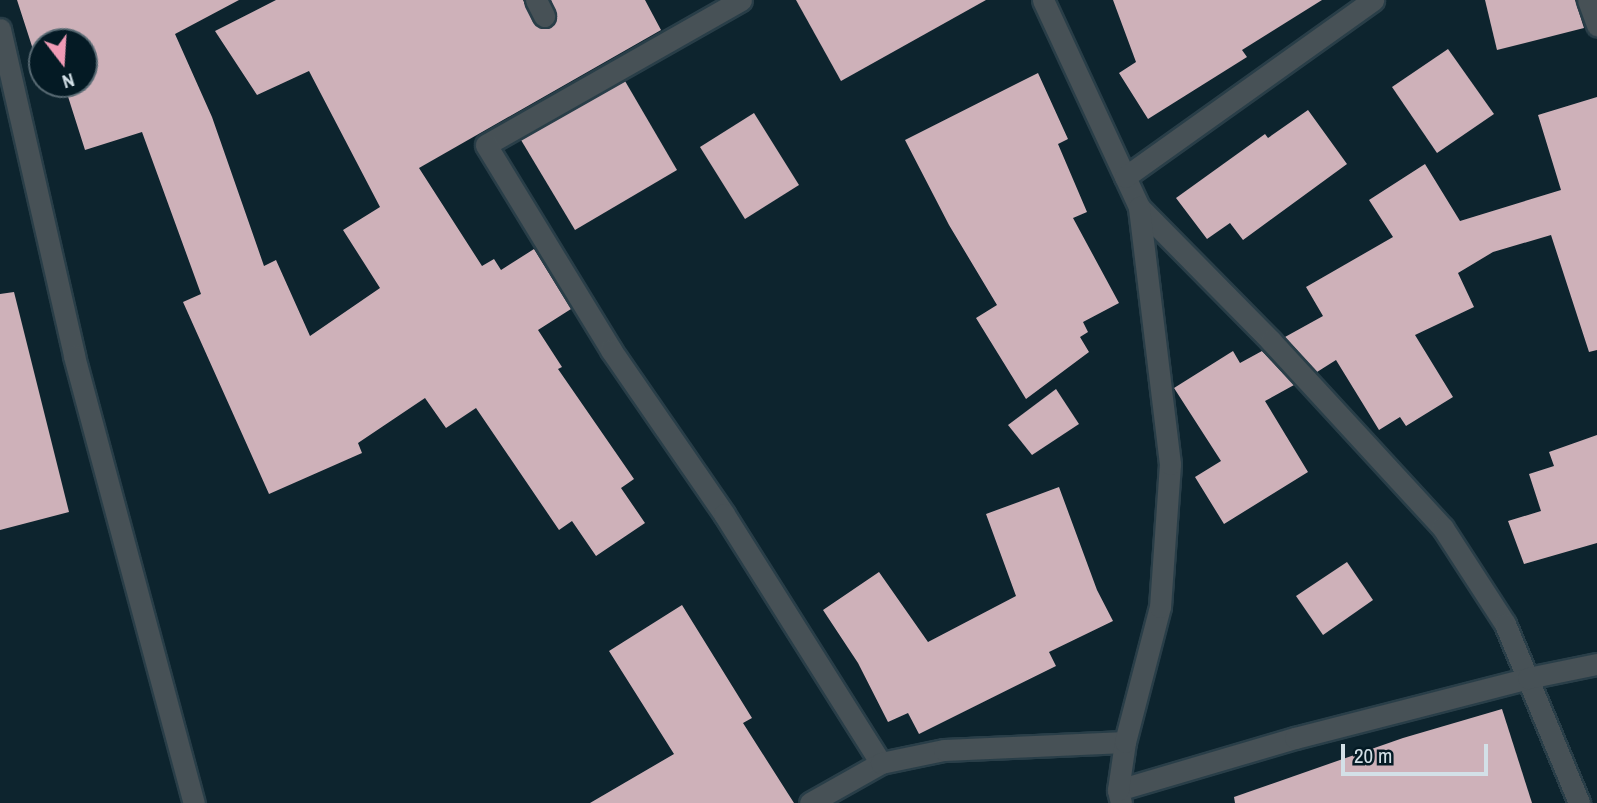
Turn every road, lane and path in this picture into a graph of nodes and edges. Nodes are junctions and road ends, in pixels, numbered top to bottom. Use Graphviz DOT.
graph roads {
  1 [pos="741,0"];
  2 [pos="1044,0"];
  3 [pos="1373,0"];
  4 [pos="1588,0"];
  5 [pos="1597,25"];
  6 [pos="0,29"];
  7 [pos="1125,177"];
  8 [pos="1139,207"];
  9 [pos="1597,664"];
  10 [pos="1528,678"];
  11 [pos="1125,742"];
  12 [pos="881,763"];
  13 [pos="1120,797"];
  14 [pos="194,803"];
  15 [pos="810,803"];
  16 [pos="1578,803"];
  1 -- 12 [label="street"];
  2 -- 7 [label="street"];
  3 -- 7 [label="street"];
  4 -- 5 [label="street"];
  6 -- 14 [label="street"];
  7 -- 8 [label="street"];
  8 -- 10 [label="street"];
  8 -- 11 [label="street"];
  9 -- 10 [label="street"];
  10 -- 13 [label="street"];
  10 -- 16 [label="street"];
  11 -- 12 [label="street"];
  11 -- 13 [label="street"];
  12 -- 15 [label="street"];
}
